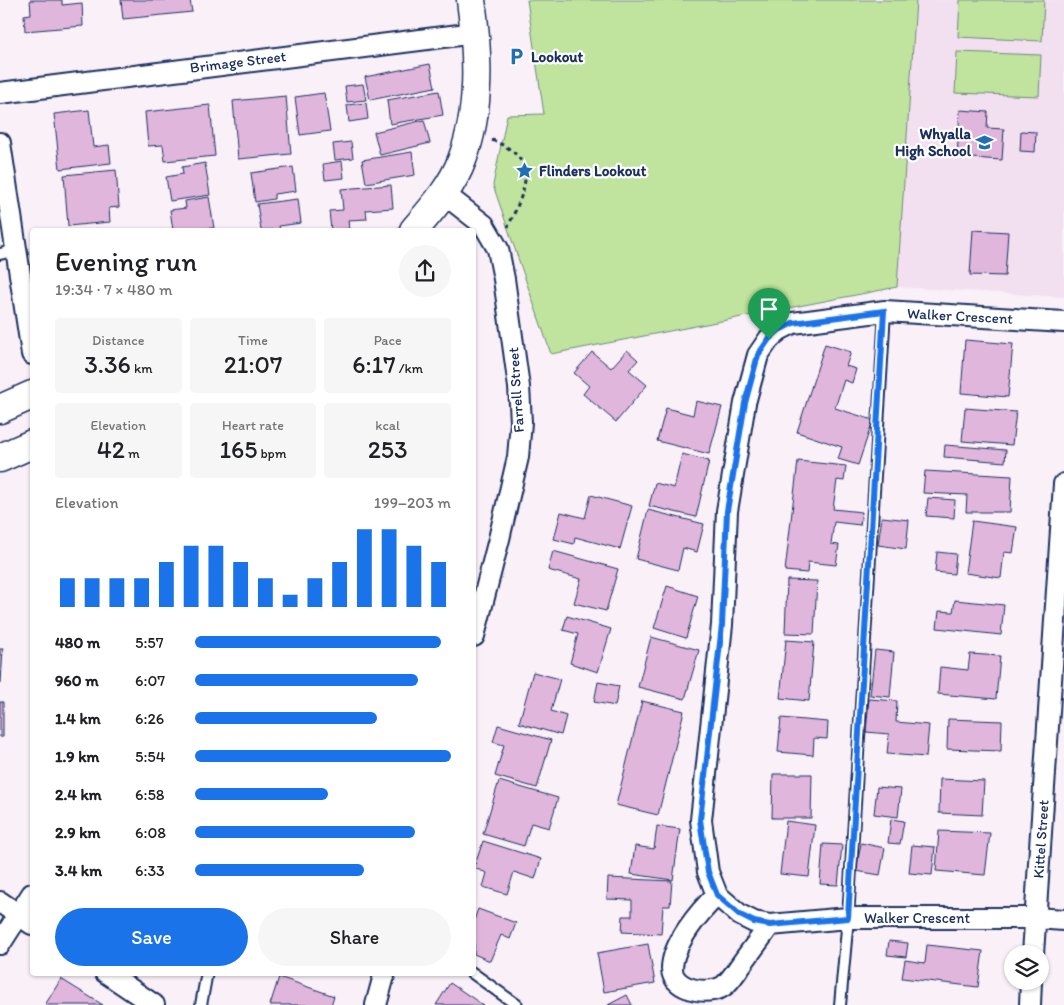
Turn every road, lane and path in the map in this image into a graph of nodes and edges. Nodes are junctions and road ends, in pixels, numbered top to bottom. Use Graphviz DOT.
graph roads {
  1 [pos="471,0"];
  2 [pos="475,32"];
  3 [pos="0,93"];
  4 [pos="471,132"];
  5 [pos="0,143"];
  6 [pos="444,193"];
  7 [pos="416,228"];
  8 [pos="498,249"];
  9 [pos="8,252"];
  10 [pos="884,311"];
  11 [pos="1064,322"];
  12 [pos="30,346"];
  13 [pos="30,396"];
  14 [pos="0,409"];
  15 [pos="30,445"];
  16 [pos="0,458"];
  17 [pos="1064,484"];
  18 [pos="476,628"];
  19 [pos="717,895"];
  20 [pos="0,902"];
  21 [pos="30,902"];
  22 [pos="848,918"];
  23 [pos="1036,918"];
  24 [pos="26,919"];
  25 [pos="1064,920"];
  26 [pos="770,925"];
  27 [pos="0,944"];
  28 [pos="1034,945"];
  29 [pos="111,976"];
  30 [pos="206,976"];
  31 [pos="384,976"];
  32 [pos="476,976"];
  33 [pos="1031,990"];
  34 [pos="154,1005"];
  35 [pos="201,1005"];
  36 [pos="376,1005"];
  37 [pos="517,1005"];
  38 [pos="840,1005"];
  39 [pos="1030,1005"];
  1 -- 2 [label="main road"];
  2 -- 3 [label="street, Brimage Street"];
  2 -- 4 [label="main road"];
  4 -- 6 [label="main road"];
  4 -- 8 [label="path"];
  5 -- 9 [label="street"];
  6 -- 7 [label="main road"];
  6 -- 8 [label="street, Farrell Street"];
  8 -- 18 [label="street, Farrell Street"];
  9 -- 12 [label="street"];
  10 -- 11 [label="street, Walker Crescent"];
  10 -- 19 [label="street, Walker Crescent"];
  10 -- 22 [label="lane"];
  13 -- 14 [label="main road"];
  15 -- 16 [label="main road"];
  17 -- 23 [label="street, Kittel Street"];
  19 -- 26 [label="street, Walker Crescent"];
  19 -- 26 [label="street"];
  20 -- 24 [label="street"];
  21 -- 24 [label="street"];
  22 -- 23 [label="street, Walker Crescent"];
  22 -- 26 [label="street, Walker Crescent"];
  22 -- 38 [label="lane"];
  23 -- 25 [label="street, Walker Crescent"];
  23 -- 28 [label="street, Kittel Street"];
  24 -- 27 [label="street"];
  29 -- 34 [label="street"];
  30 -- 35 [label="lane"];
  31 -- 36 [label="street"];
  32 -- 37 [label="lane"];
  33 -- 39 [label="street"];
}
